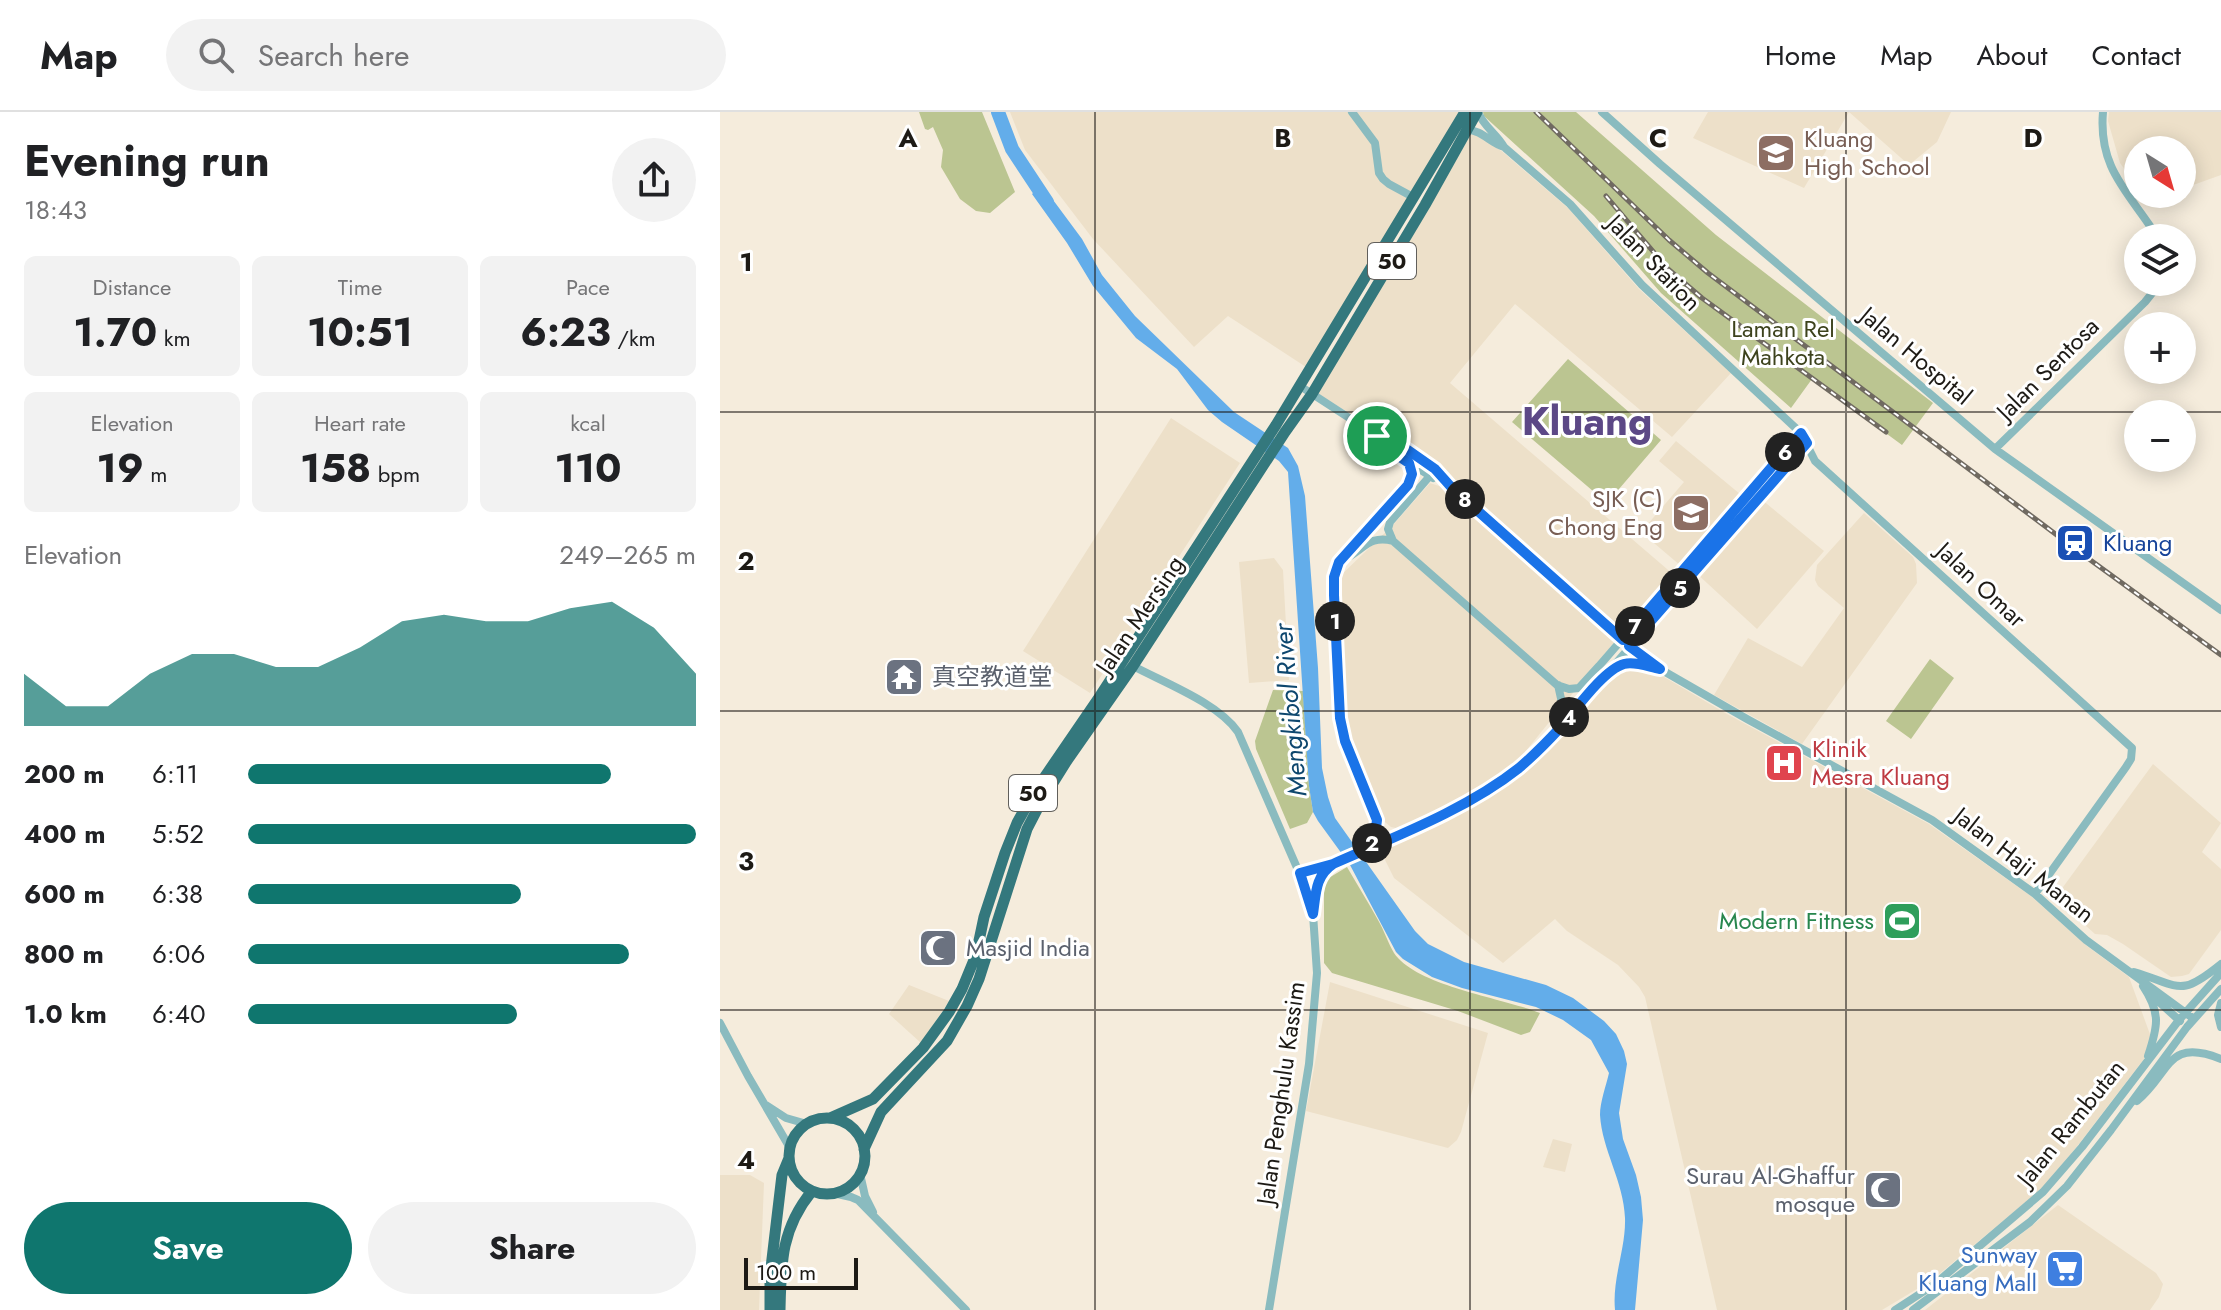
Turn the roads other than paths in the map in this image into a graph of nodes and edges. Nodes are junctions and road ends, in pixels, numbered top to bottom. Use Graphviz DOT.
graph roads {
  1 [pos="1352,112"];
  2 [pos="1465,112"];
  3 [pos="1478,112"];
  4 [pos="1602,112"];
  5 [pos="2103,112"];
  6 [pos="1467,130"];
  7 [pos="1504,147"];
  8 [pos="1437,181"];
  9 [pos="1413,197"];
  10 [pos="2148,224"];
  11 [pos="2150,296"];
  12 [pos="1300,386"];
  13 [pos="1312,394"];
  14 [pos="1280,428"];
  15 [pos="1801,433"];
  16 [pos="1377,436"];
  17 [pos="1807,443"];
  18 [pos="1995,449"];
  19 [pos="1409,463"];
  20 [pos="1257,464"];
  21 [pos="1429,477"];
  22 [pos="1447,484"];
  23 [pos="1393,541"];
  24 [pos="1339,562"];
  25 [pos="2221,610"];
  26 [pos="1626,643"];
  27 [pos="1133,666"];
  28 [pos="1660,669"];
  29 [pos="1599,682"];
  30 [pos="1557,685"];
  31 [pos="1558,730"];
  32 [pos="1377,820"];
  33 [pos="1402,834"];
  34 [pos="1370,848"];
  35 [pos="1333,864"];
  36 [pos="1300,873"];
  37 [pos="2035,894"];
  38 [pos="1313,914"];
  39 [pos="2221,964"];
  40 [pos="2129,971"];
  41 [pos="2221,973"];
  42 [pos="2138,979"];
  43 [pos="2147,985"];
  44 [pos="2221,989"];
  45 [pos="2221,1003"];
  46 [pos="2186,1012"];
  47 [pos="2194,1019"];
  48 [pos="2179,1020"];
  49 [pos="720,1023"];
  50 [pos="2187,1027"];
  51 [pos="2221,1027"];
  52 [pos="2221,1059"];
  53 [pos="2145,1064"];
  54 [pos="765,1105"];
  55 [pos="2129,1105"];
  56 [pos="830,1118"];
  57 [pos="807,1124"];
  58 [pos="864,1149"];
  59 [pos="790,1153"];
  60 [pos="860,1174"];
  61 [pos="812,1191"];
  62 [pos="833,1193"];
  63 [pos="875,1216"];
  64 [pos="770,1310"];
  65 [pos="780,1310"];
  66 [pos="966,1310"];
  67 [pos="1269,1310"];
  68 [pos="1895,1310"];
  69 [pos="1913,1310"];
  1 -- 9 [label="street"];
  2 -- 9 [label="highway, Jalan Mersing / 50"];
  3 -- 6 [label="highway, Jalan Mersing / 50"];
  3 -- 7 [label="street, Jalan Station"];
  4 -- 18 [label="street, Jalan Hospital"];
  5 -- 10 [label="street"];
  6 -- 7 [label="street, Jalan Station"];
  6 -- 8 [label="highway, Jalan Mersing / 50"];
  7 -- 15 [label="street, Jalan Station"];
  8 -- 9 [label="highway"];
  8 -- 13 [label="highway, Jalan Mersing / 50"];
  9 -- 12 [label="highway, Jalan Mersing / 50"];
  11 -- 18 [label="street, Jalan Sentosa"];
  12 -- 13 [label="street"];
  12 -- 14 [label="highway, Jalan Mersing / 50"];
  13 -- 14 [label="highway, Jalan Mersing / 50"];
  13 -- 16 [label="street"];
  14 -- 20 [label="highway, Jalan Mersing / 50"];
  15 -- 17 [label="street, Jalan Station"];
  15 -- 26 [label="street"];
  16 -- 19 [label="street"];
  16 -- 22 [label="street, Jalan Haji Manan"];
  17 -- 26 [label="street"];
  17 -- 37 [label="street, Jalan Omar"];
  18 -- 25 [label="street, Jalan Hospital"];
  19 -- 21 [label="street"];
  19 -- 24 [label="street"];
  20 -- 27 [label="highway, Jalan Mersing / 50"];
  20 -- 56 [label="highway, Jalan Mersing / 50"];
  21 -- 22 [label="street"];
  21 -- 23 [label="street"];
  22 -- 26 [label="street, Jalan Haji Manan"];
  23 -- 24 [label="street"];
  23 -- 30 [label="street"];
  24 -- 32 [label="street"];
  26 -- 28 [label="street, Jalan Haji Manan"];
  26 -- 29 [label="street"];
  26 -- 30 [label="street"];
  27 -- 36 [label="street, Jalan Penghulu Kassim"];
  27 -- 58 [label="highway, Jalan Mersing / 50"];
  28 -- 29 [label="street"];
  28 -- 37 [label="street, Jalan Haji Manan"];
  29 -- 31 [label="street"];
  30 -- 31 [label="street"];
  31 -- 33 [label="street"];
  32 -- 33 [label="street"];
  32 -- 34 [label="street"];
  33 -- 34 [label="street"];
  34 -- 35 [label="street"];
  35 -- 36 [label="street"];
  35 -- 38 [label="street"];
  36 -- 38 [label="street, Jalan Penghulu Kassim"];
  37 -- 40 [label="street, Jalan Haji Manan"];
  38 -- 67 [label="street, Jalan Penghulu Kassim"];
  39 -- 40 [label="street"];
  40 -- 42 [label="street, Jalan Haji Manan"];
  41 -- 46 [label="street, Jalan Rambutan"];
  42 -- 43 [label="street, Jalan Haji Manan"];
  42 -- 53 [label="street"];
  43 -- 46 [label="street, Jalan Haji Manan"];
  43 -- 48 [label="street, Jalan Haji Manan"];
  44 -- 47 [label="street, Jalan Rambutan"];
  45 -- 51 [label="street"];
  46 -- 47 [label="street, Jalan Haji Manan"];
  46 -- 48 [label="street, Jalan Rambutan"];
  47 -- 50 [label="street, Jalan Rambutan"];
  48 -- 50 [label="street, Jalan Haji Manan"];
  48 -- 53 [label="street, Jalan Rambutan"];
  49 -- 54 [label="street"];
  50 -- 55 [label="street, Jalan Rambutan"];
  52 -- 55 [label="street"];
  53 -- 68 [label="street, Jalan Rambutan"];
  54 -- 57 [label="street"];
  54 -- 59 [label="street"];
  55 -- 69 [label="street, Jalan Rambutan"];
  56 -- 57 [label="highway, 50"];
  56 -- 58 [label="highway"];
  57 -- 59 [label="highway"];
  58 -- 60 [label="highway, 50"];
  59 -- 61 [label="highway"];
  59 -- 64 [label="highway"];
  60 -- 62 [label="highway"];
  60 -- 63 [label="street"];
  61 -- 62 [label="highway"];
  61 -- 65 [label="highway"];
  62 -- 63 [label="street"];
  63 -- 66 [label="street"];
}
